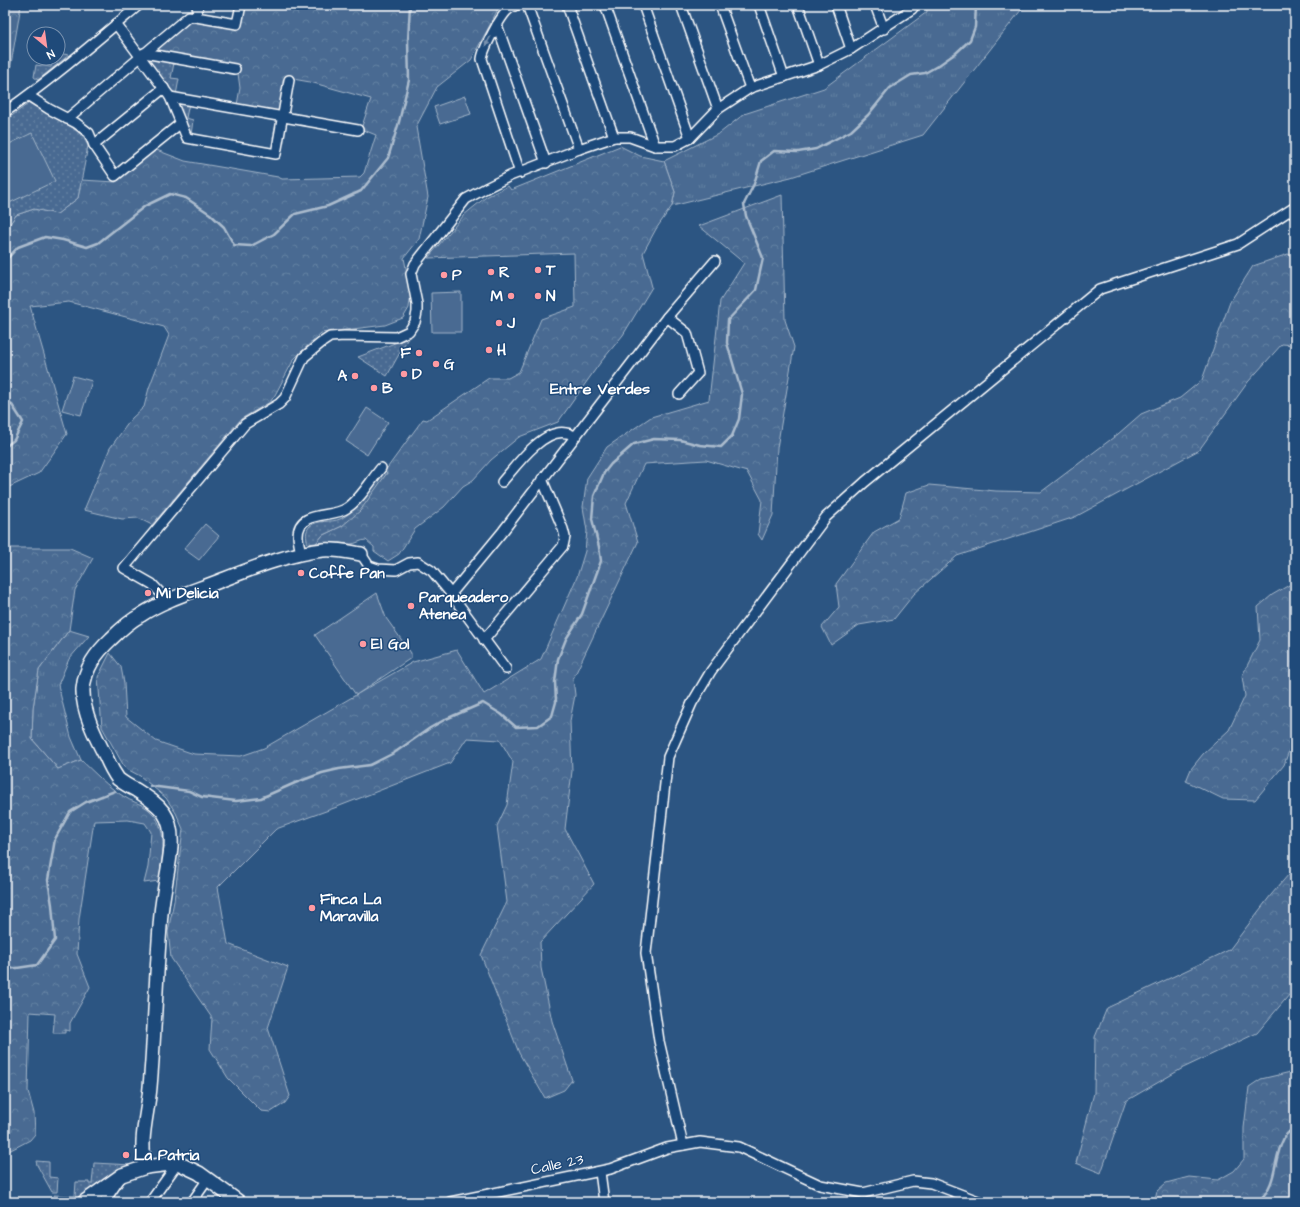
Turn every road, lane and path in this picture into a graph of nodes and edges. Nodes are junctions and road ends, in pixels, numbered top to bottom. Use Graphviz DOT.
graph roads {
  1 [pos="139,5"];
  2 [pos="198,5"];
  3 [pos="241,5"];
  4 [pos="527,5"];
  5 [pos="566,5"];
  6 [pos="605,5"];
  7 [pos="643,5"];
  8 [pos="681,5"];
  9 [pos="720,5"];
  10 [pos="759,5"];
  11 [pos="798,5"];
  12 [pos="836,5"];
  13 [pos="875,5"];
  14 [pos="915,5"];
  15 [pos="511,6"];
  16 [pos="196,17"];
  17 [pos="116,24"];
  18 [pos="497,25"];
  19 [pos="884,29"];
  20 [pos="851,49"];
  21 [pos="142,55"];
  22 [pos="819,65"];
  23 [pos="235,69"];
  24 [pos="784,77"];
  25 [pos="289,80"];
  26 [pos="164,88"];
  27 [pos="750,88"];
  28 [pos="29,96"];
  29 [pos="170,97"];
  30 [pos="718,109"];
  31 [pos="5,112"];
  32 [pos="282,116"];
  33 [pos="67,118"];
  34 [pos="181,123"];
  35 [pos="358,130"];
  36 [pos="614,137"];
  37 [pos="690,138"];
  38 [pos="94,145"];
  39 [pos="655,146"];
  40 [pos="579,149"];
  41 [pos="546,163"];
  42 [pos="520,173"];
  43 [pos="1295,207"];
  44 [pos="715,261"];
  45 [pos="667,317"];
  46 [pos="679,394"];
  47 [pos="575,436"];
  48 [pos="381,468"];
  49 [pos="542,479"];
  50 [pos="502,482"];
  51 [pos="301,554"];
  52 [pos="361,554"];
  53 [pos="450,594"];
  54 [pos="168,601"];
  55 [pos="484,640"];
  56 [pos="506,670"];
  57 [pos="683,1145"];
  58 [pos="178,1163"];
  59 [pos="146,1167"];
  60 [pos="600,1172"];
  61 [pos="122,1175"];
  62 [pos="208,1179"];
  63 [pos="237,1201"];
  64 [pos="84,1202"];
  65 [pos="104,1202"];
  66 [pos="150,1202"];
  67 [pos="192,1202"];
  68 [pos="450,1202"];
  69 [pos="604,1202"];
  70 [pos="981,1202"];
  1 -- 17 [label="street"];
  2 -- 16 [label="street"];
  3 -- 16 [label="street"];
  4 -- 40 [label="street"];
  5 -- 36 [label="street"];
  6 -- 39 [label="street"];
  7 -- 37 [label="street"];
  8 -- 30 [label="street"];
  9 -- 27 [label="street"];
  10 -- 24 [label="street"];
  11 -- 22 [label="street"];
  12 -- 20 [label="street"];
  13 -- 19 [label="street"];
  14 -- 19 [label="street"];
  15 -- 18 [label="street"];
  16 -- 21 [label="street"];
  17 -- 21 [label="street"];
  17 -- 28 [label="street"];
  18 -- 41 [label="street"];
  18 -- 42 [label="street, one-way"];
  19 -- 20 [label="street"];
  20 -- 22 [label="street"];
  21 -- 23 [label="street"];
  21 -- 26 [label="street"];
  21 -- 33 [label="street"];
  22 -- 24 [label="street"];
  24 -- 27 [label="street"];
  25 -- 32 [label="street"];
  26 -- 29 [label="street"];
  26 -- 38 [label="street"];
  27 -- 30 [label="street"];
  28 -- 31 [label="street"];
  28 -- 33 [label="street"];
  29 -- 32 [label="street"];
  29 -- 34 [label="street"];
  30 -- 37 [label="street"];
  32 -- 34 [label="street"];
  32 -- 35 [label="street"];
  33 -- 38 [label="street"];
  34 -- 38 [label="street"];
  36 -- 39 [label="street"];
  36 -- 40 [label="street"];
  37 -- 39 [label="street"];
  40 -- 41 [label="street"];
  41 -- 42 [label="street"];
  42 -- 54 [label="street"];
  43 -- 57 [label="street"];
  44 -- 45 [label="street"];
  45 -- 46 [label="street"];
  45 -- 47 [label="street"];
  47 -- 49 [label="street"];
  47 -- 50 [label="street"];
  48 -- 51 [label="street"];
  49 -- 53 [label="street"];
  49 -- 55 [label="street"];
  51 -- 52 [label="street"];
  51 -- 54 [label="street"];
  52 -- 53 [label="street"];
  53 -- 55 [label="street"];
  54 -- 59 [label="street"];
  55 -- 56 [label="street"];
  57 -- 60 [label="street, Calle 23"];
  57 -- 70 [label="street, Calle 23"];
  58 -- 59 [label="street"];
  58 -- 62 [label="street"];
  58 -- 66 [label="street"];
  59 -- 61 [label="street"];
  60 -- 68 [label="street, Calle 23"];
  60 -- 69 [label="street"];
  61 -- 64 [label="street"];
  61 -- 65 [label="street"];
  62 -- 63 [label="street"];
  62 -- 67 [label="street"];
}
